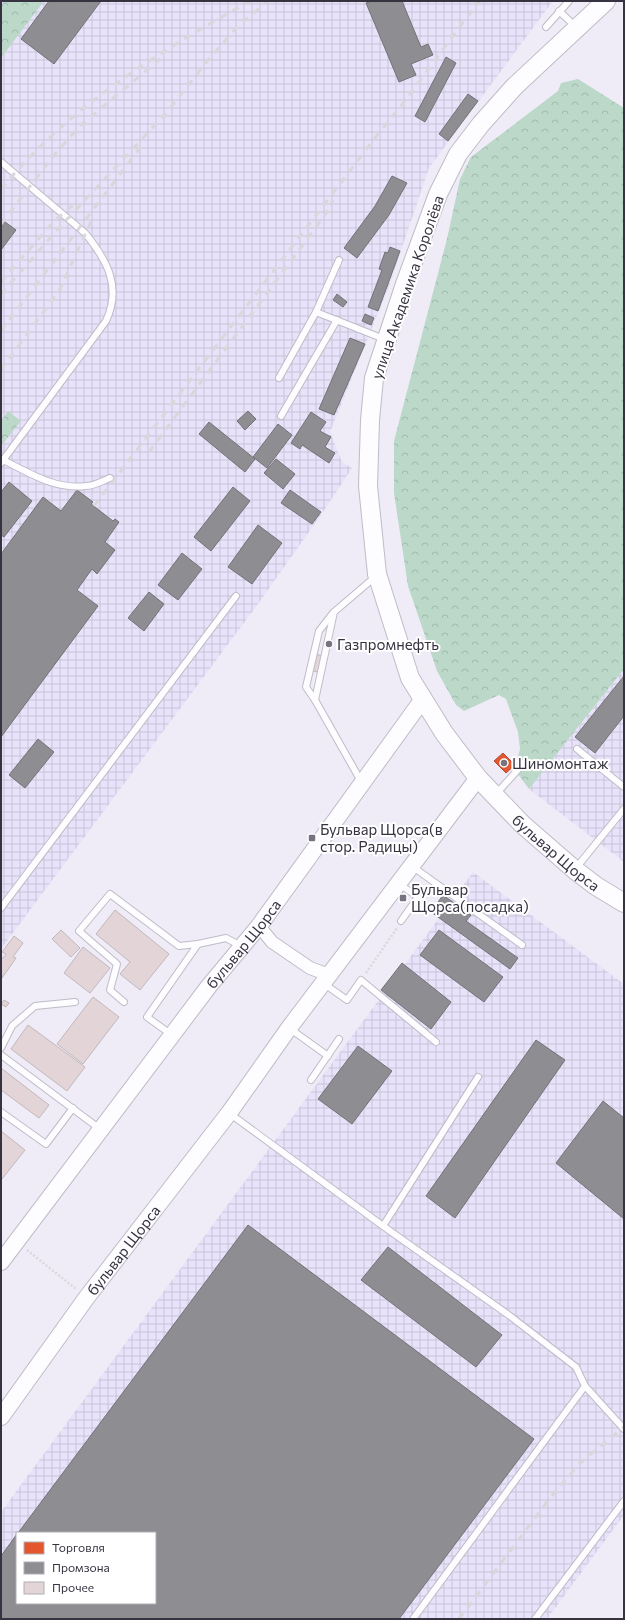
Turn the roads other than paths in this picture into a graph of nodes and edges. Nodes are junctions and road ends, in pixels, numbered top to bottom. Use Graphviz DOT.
graph roads {
  1 [pos="569,1"];
  2 [pos="606,1"];
  3 [pos="560,11"];
  4 [pos="546,27"];
  5 [pos="577,28"];
  6 [pos="1,162"];
  7 [pos="339,260"];
  8 [pos="316,312"];
  9 [pos="337,320"];
  10 [pos="386,339"];
  11 [pos="279,378"];
  12 [pos="281,416"];
  13 [pos="2,462"];
  14 [pos="110,478"];
  15 [pos="377,574"];
  16 [pos="236,596"];
  17 [pos="334,612"];
  18 [pos="423,699"];
  19 [pos="314,700"];
  20 [pos="577,749"];
  21 [pos="524,763"];
  22 [pos="478,778"];
  23 [pos="362,784"];
  24 [pos="624,787"];
  25 [pos="495,795"];
  26 [pos="624,809"];
  27 [pos="412,866"];
  28 [pos="575,870"];
  29 [pos="398,883"];
  30 [pos="624,903"];
  31 [pos="2,905"];
  32 [pos="401,921"];
  33 [pos="259,926"];
  34 [pos="198,944"];
  35 [pos="522,945"];
  36 [pos="242,946"];
  37 [pos="326,979"];
  38 [pos="75,1002"];
  39 [pos="124,1002"];
  40 [pos="289,1028"];
  41 [pos="172,1035"];
  42 [pos="339,1039"];
  43 [pos="436,1042"];
  44 [pos="1,1048"];
  45 [pos="1,1055"];
  46 [pos="328,1056"];
  47 [pos="478,1077"];
  48 [pos="310,1080"];
  49 [pos="73,1108"];
  50 [pos="1,1112"];
  51 [pos="229,1113"];
  52 [pos="100,1129"];
  53 [pos="383,1226"];
  54 [pos="1,1262"];
  55 [pos="585,1386"];
  56 [pos="1,1417"];
  57 [pos="624,1429"];
  58 [pos="624,1501"];
  59 [pos="413,1619"];
  60 [pos="535,1619"];
  1 -- 3 [label="lane"];
  2 -- 5 [label="main road, улица Академика Королёва"];
  3 -- 4 [label="lane"];
  3 -- 5 [label="lane"];
  5 -- 10 [label="main road, улица Академика Королёва"];
  6 -- 13 [label="lane"];
  7 -- 8 [label="lane"];
  8 -- 9 [label="lane"];
  8 -- 11 [label="lane"];
  9 -- 10 [label="lane"];
  9 -- 12 [label="lane"];
  10 -- 15 [label="main road, улица Академика Королёва"];
  13 -- 14 [label="lane"];
  15 -- 17 [label="lane"];
  15 -- 18 [label="main road, улица Академика Королёва"];
  16 -- 31 [label="lane"];
  17 -- 19 [label="lane"];
  17 -- 19 [label="lane"];
  18 -- 22 [label="main road, бульвар Щорса"];
  18 -- 23 [label="street, бульвар Щорса"];
  19 -- 23 [label="lane"];
  20 -- 24 [label="lane"];
  21 -- 25 [label="lane"];
  22 -- 25 [label="main road, бульвар Щорса"];
  22 -- 27 [label="street, бульвар Щорса"];
  23 -- 33 [label="street, бульвар Щорса"];
  25 -- 28 [label="main road, бульвар Щорса"];
  26 -- 28 [label="lane"];
  27 -- 29 [label="street, бульвар Щорса"];
  27 -- 35 [label="lane"];
  28 -- 30 [label="main road, бульвар Щорса"];
  29 -- 32 [label="lane"];
  29 -- 37 [label="street, бульвар Щорса"];
  33 -- 36 [label="street, бульвар Щорса"];
  33 -- 37 [label="street"];
  34 -- 36 [label="lane"];
  34 -- 39 [label="lane"];
  34 -- 41 [label="lane"];
  36 -- 41 [label="street, бульвар Щорса"];
  37 -- 40 [label="street, бульвар Щорса"];
  37 -- 43 [label="lane"];
  38 -- 44 [label="lane"];
  40 -- 46 [label="lane"];
  40 -- 51 [label="street, бульвар Щорса"];
  41 -- 52 [label="street, бульвар Щорса"];
  42 -- 46 [label="lane"];
  45 -- 49 [label="lane"];
  46 -- 48 [label="lane"];
  47 -- 53 [label="lane"];
  49 -- 50 [label="lane"];
  49 -- 52 [label="lane"];
  51 -- 53 [label="lane"];
  51 -- 56 [label="street, бульвар Щорса"];
  52 -- 54 [label="street, бульвар Щорса"];
  53 -- 55 [label="lane"];
  55 -- 57 [label="lane"];
  55 -- 59 [label="lane"];
  58 -- 60 [label="lane"];
}
